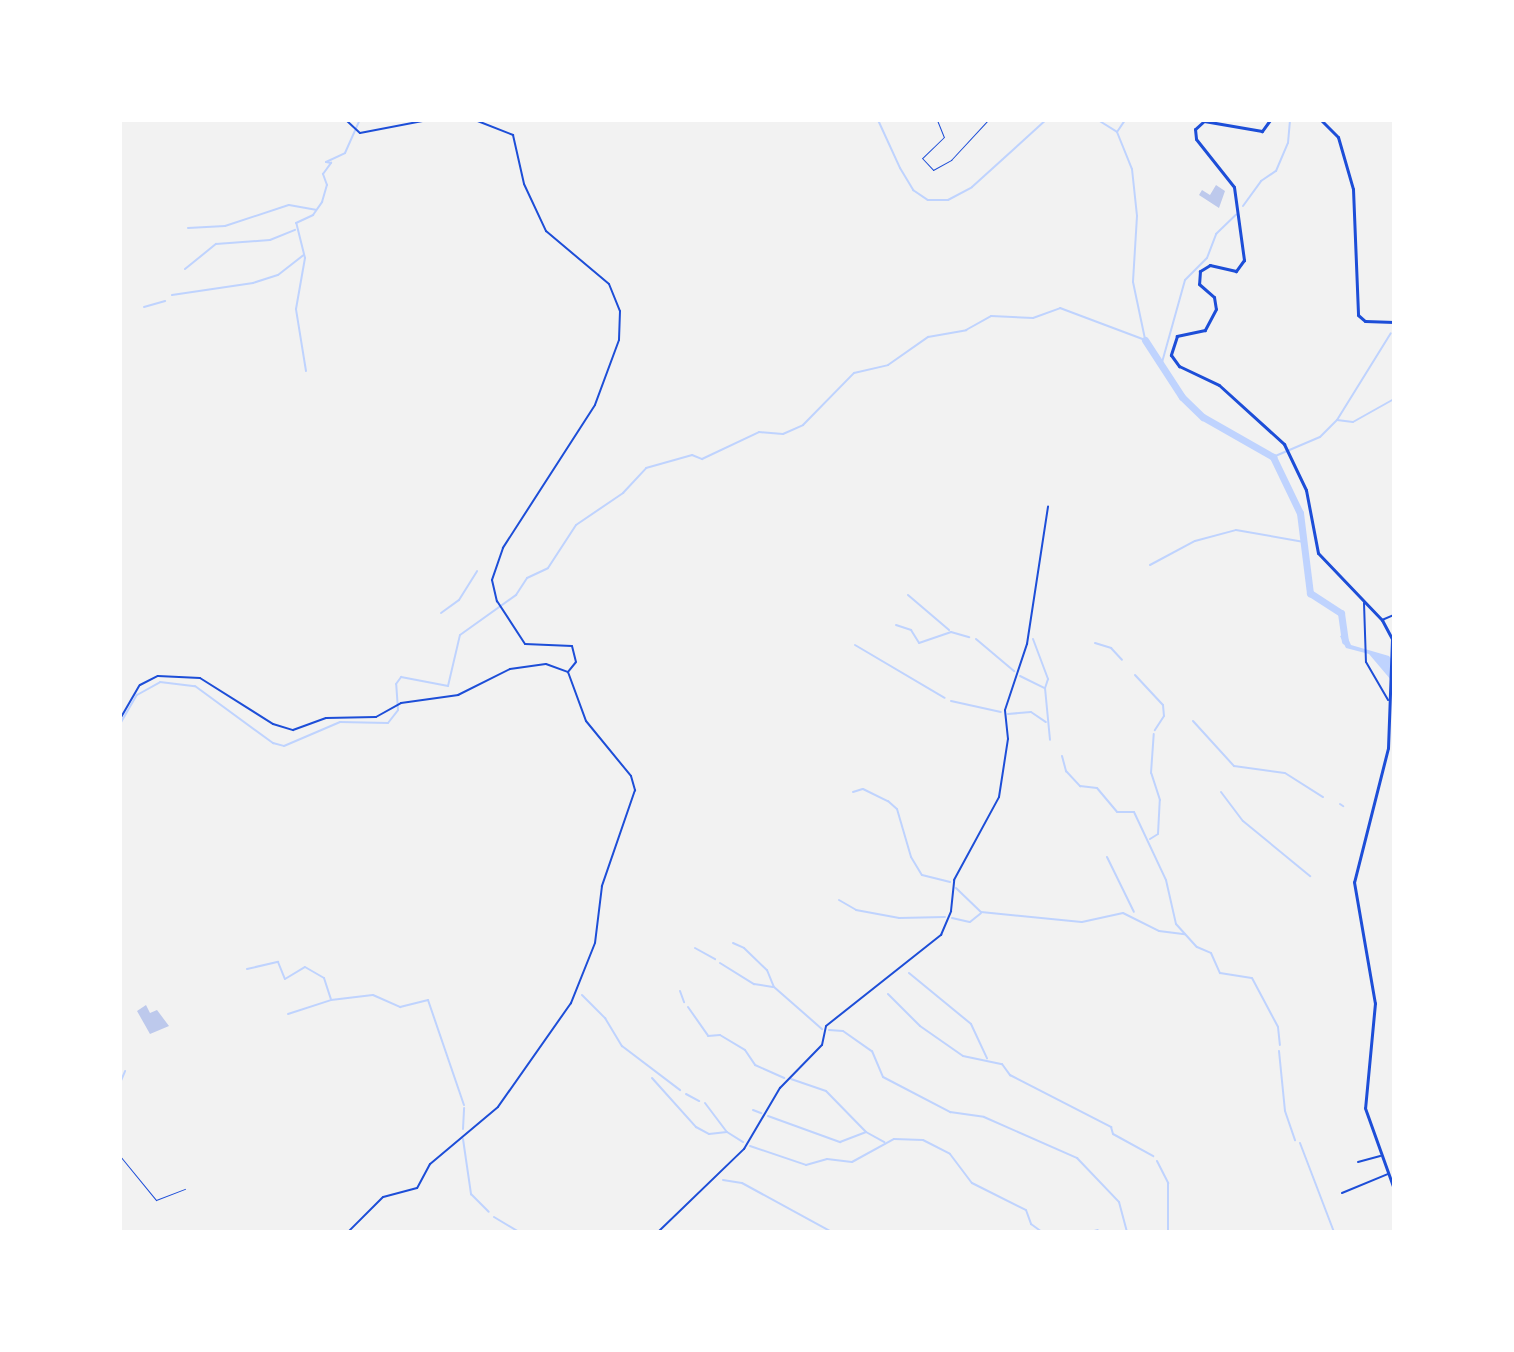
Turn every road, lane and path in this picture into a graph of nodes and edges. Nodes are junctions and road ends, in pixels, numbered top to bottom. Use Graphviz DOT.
graph roads {
  1 [pos="346,120"];
  2 [pos="428,120"];
  3 [pos="475,120"];
  4 [pos="937,120"];
  5 [pos="988,120"];
  6 [pos="1270,120"];
  7 [pos="1321,120"];
  8 [pos="1394,322"];
  9 [pos="1048,507"];
  10 [pos="1364,602"];
  11 [pos="1394,615"];
  12 [pos="1382,620"];
  13 [pos="568,672"];
  14 [pos="1388,700"];
  15 [pos="120,719"];
  16 [pos="120,1156"];
  17 [pos="1381,1156"];
  18 [pos="1358,1162"];
  19 [pos="1388,1174"];
  20 [pos="185,1189"];
  21 [pos="1394,1189"];
  22 [pos="1342,1193"];
  23 [pos="348,1232"];
  24 [pos="658,1232"];
  1 -- 2 [label="street"];
  3 -- 13 [label="street"];
  4 -- 5 [label="path"];
  6 -- 10 [label="street"];
  7 -- 8 [label="street"];
  9 -- 24 [label="street"];
  10 -- 12 [label="street"];
  10 -- 14 [label="street"];
  11 -- 12 [label="street"];
  12 -- 14 [label="street"];
  13 -- 15 [label="street"];
  13 -- 23 [label="street"];
  14 -- 17 [label="street"];
  16 -- 20 [label="lane"];
  17 -- 18 [label="street"];
  17 -- 19 [label="street"];
  19 -- 21 [label="street"];
  19 -- 22 [label="street"];
}
